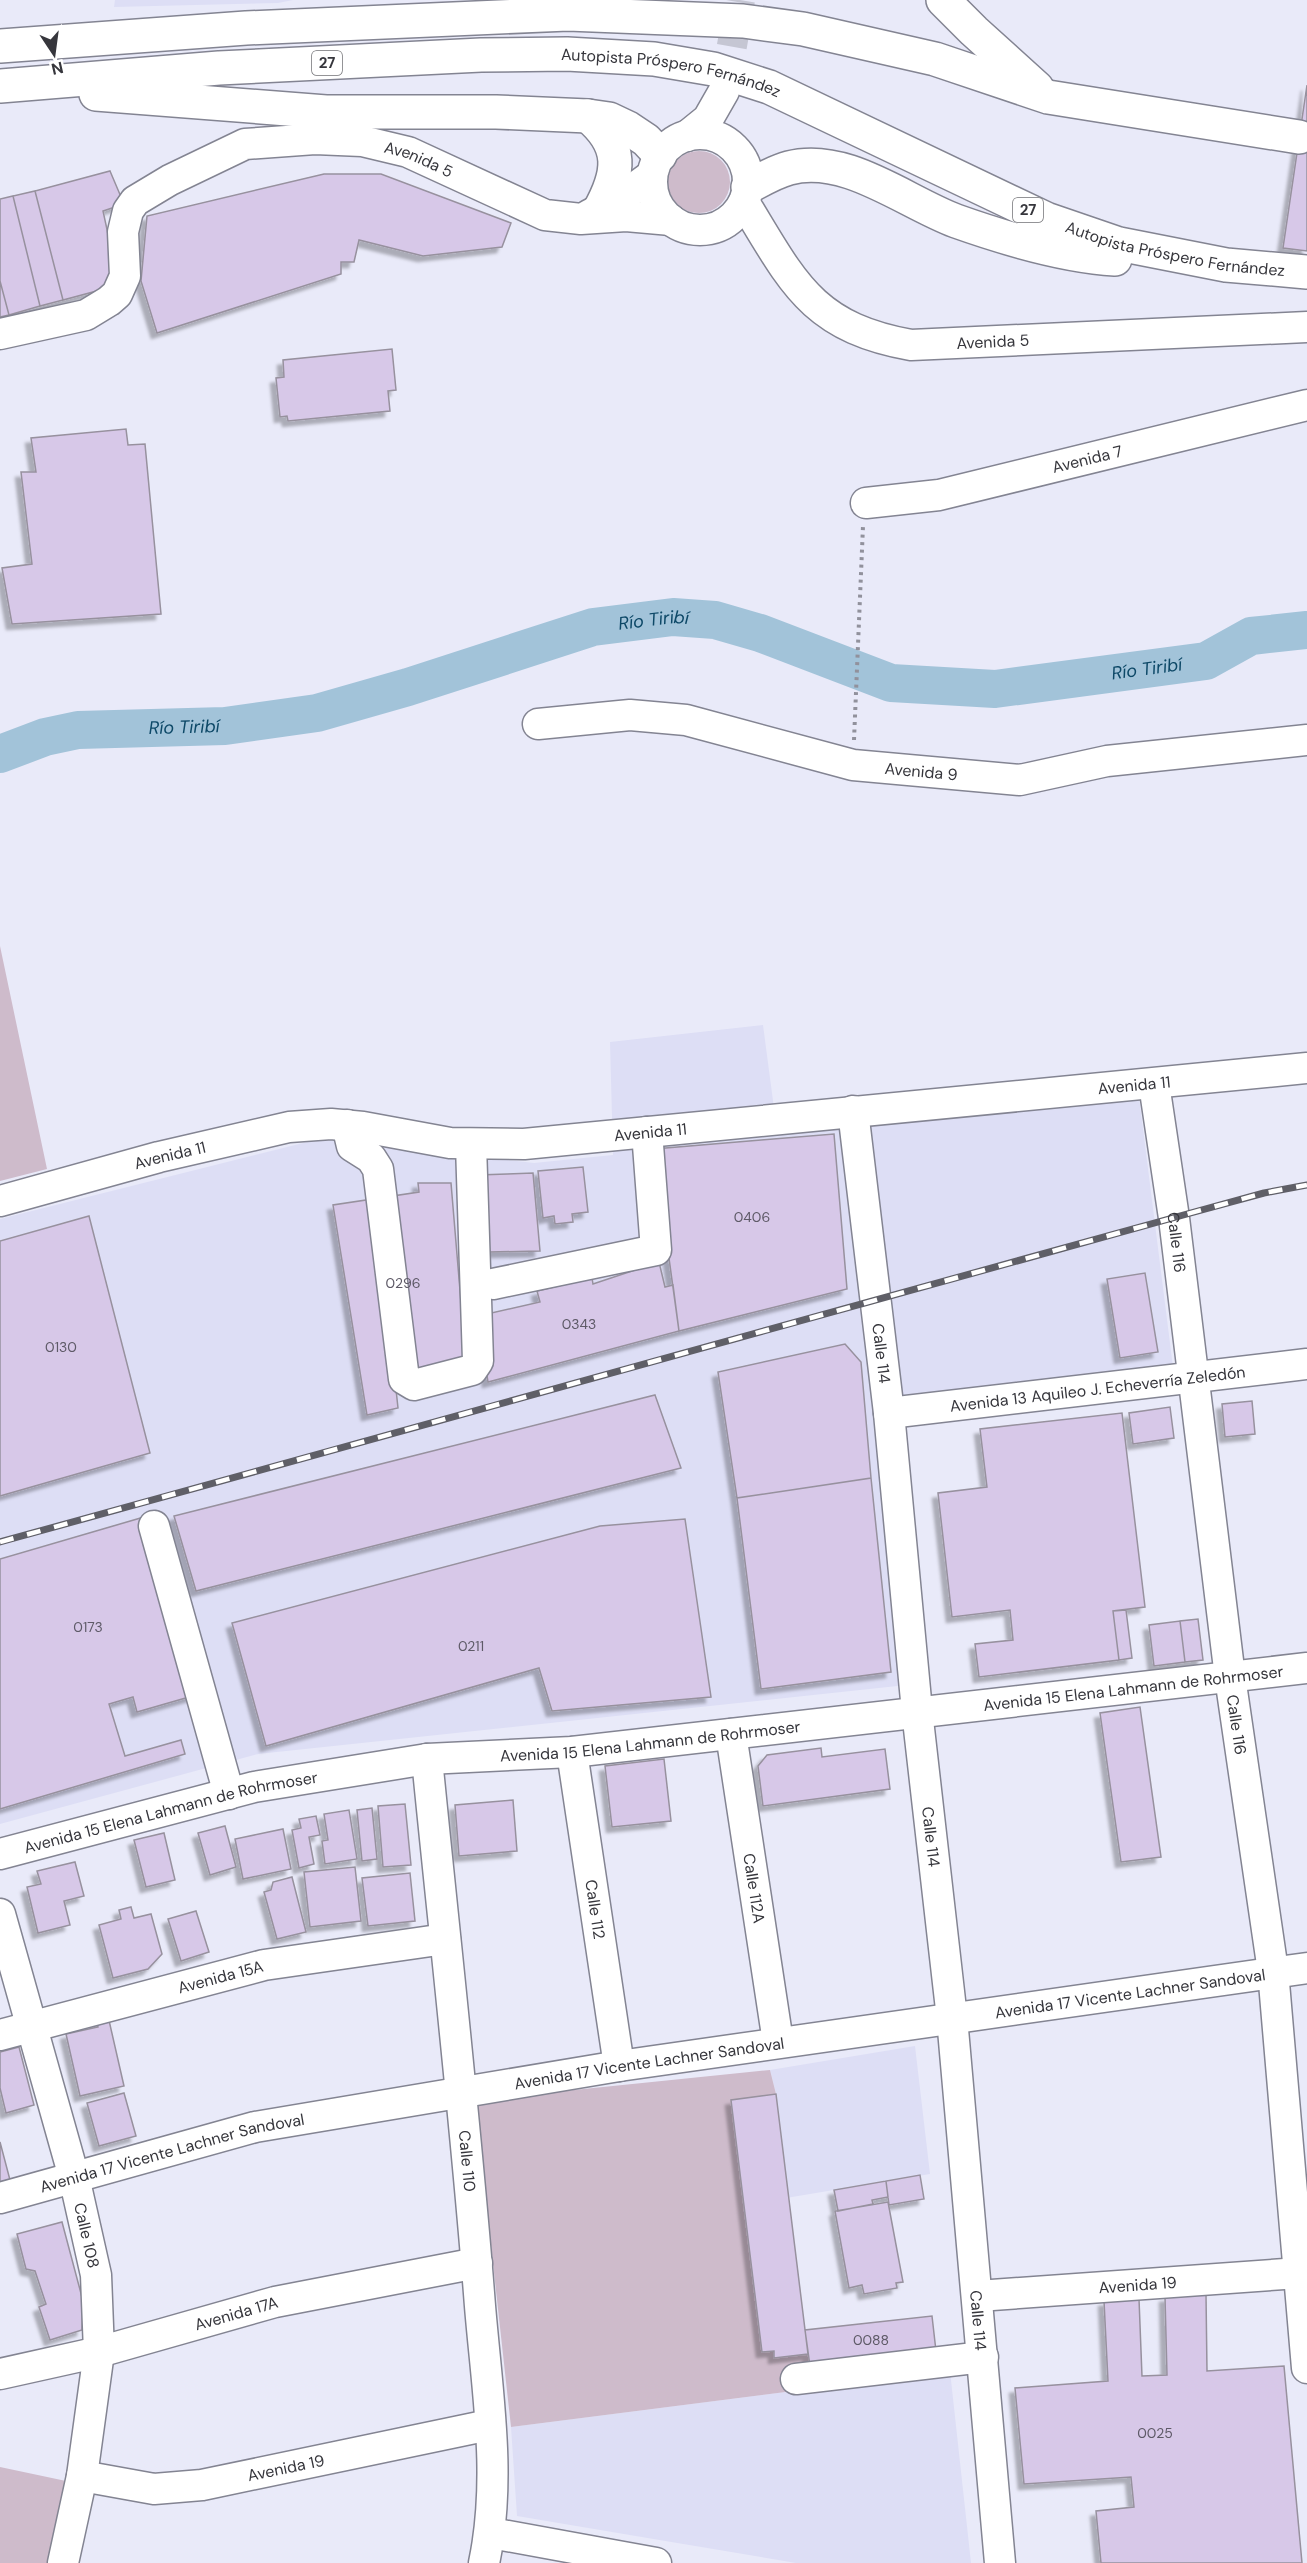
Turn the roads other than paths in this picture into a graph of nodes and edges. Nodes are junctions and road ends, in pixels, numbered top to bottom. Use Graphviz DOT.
graph roads {
  1 [pos="428,0"];
  2 [pos="943,0"];
  3 [pos="246,28"];
  4 [pos="4,45"];
  5 [pos="0,87"];
  6 [pos="1048,97"];
  7 [pos="588,116"];
  8 [pos="687,136"];
  9 [pos="1299,137"];
  10 [pos="734,148"];
  11 [pos="656,165"];
  12 [pos="746,194"];
  13 [pos="590,215"];
  14 [pos="671,220"];
  15 [pos="1226,265"];
  16 [pos="1307,272"];
  17 [pos="1307,327"];
  18 [pos="0,334"];
  19 [pos="1307,405"];
  20 [pos="866,503"];
  21 [pos="538,724"];
  22 [pos="1307,740"];
  23 [pos="1307,1068"];
  24 [pos="1154,1084"];
  25 [pos="853,1111"];
  26 [pos="346,1125"];
  27 [pos="647,1132"];
  28 [pos="364,1153"];
  29 [pos="472,1154"];
  30 [pos="0,1201"];
  31 [pos="493,1284"];
  32 [pos="1307,1364"];
  33 [pos="1194,1379"];
  34 [pos="889,1413"];
  35 [pos="154,1526"];
  36 [pos="1307,1668"];
  37 [pos="1230,1677"];
  38 [pos="917,1712"];
  39 [pos="731,1734"];
  40 [pos="572,1752"];
  41 [pos="427,1759"];
  42 [pos="229,1794"];
  43 [pos="0,1854"];
  44 [pos="0,1914"];
  45 [pos="445,1939"];
  46 [pos="1307,1968"];
  47 [pos="1273,1971"];
  48 [pos="952,2018"];
  49 [pos="32,2028"];
  50 [pos="0,2035"];
  51 [pos="778,2042"];
  52 [pos="619,2066"];
  53 [pos="460,2092"];
  54 [pos="74,2177"];
  55 [pos="0,2198"];
  56 [pos="477,2263"];
  57 [pos="1299,2273"];
  58 [pos="978,2296"];
  59 [pos="99,2352"];
  60 [pos="983,2357"];
  61 [pos="1307,2368"];
  62 [pos="0,2374"];
  63 [pos="795,2379"];
  64 [pos="489,2425"];
  65 [pos="82,2476"];
  66 [pos="490,2533"];
  67 [pos="63,2563"];
  68 [pos="484,2563"];
  69 [pos="656,2563"];
  70 [pos="1000,2563"];
  1 -- 3 [label="highway"];
  2 -- 6 [label="highway"];
  3 -- 4 [label="highway"];
  3 -- 6 [label="highway"];
  5 -- 7 [label="highway"];
  5 -- 15 [label="highway, Autopista Próspero Fernández / 27"];
  6 -- 9 [label="highway"];
  7 -- 11 [label="highway"];
  7 -- 13 [label="highway"];
  8 -- 10 [label="street"];
  8 -- 10 [label="street"];
  8 -- 11 [label="street"];
  10 -- 12 [label="street"];
  11 -- 13 [label="street"];
  11 -- 14 [label="street"];
  12 -- 14 [label="street"];
  12 -- 15 [label="highway"];
  12 -- 17 [label="street, Avenida 5"];
  13 -- 14 [label="street, Avenida 5"];
  13 -- 18 [label="street, Avenida 5"];
  15 -- 16 [label="highway, Autopista Próspero Fernández / 27"];
  19 -- 20 [label="street, Avenida 7"];
  21 -- 22 [label="street, Avenida 9"];
  23 -- 24 [label="street, Avenida 11"];
  24 -- 25 [label="street, Avenida 11"];
  24 -- 33 [label="street, Calle 116"];
  25 -- 27 [label="street, Avenida 11"];
  25 -- 34 [label="street, Calle 114"];
  26 -- 28 [label="street"];
  26 -- 29 [label="street, Avenida 11"];
  26 -- 30 [label="street, Avenida 11"];
  27 -- 29 [label="street, Avenida 11"];
  27 -- 31 [label="street"];
  28 -- 29 [label="street"];
  28 -- 29 [label="street"];
  32 -- 33 [label="street, Avenida 13 Aquileo J. Echeverría Zeledón"];
  33 -- 34 [label="street, Avenida 13 Aquileo J. Echeverría Zeledón"];
  33 -- 37 [label="street, Calle 116"];
  34 -- 38 [label="street, Calle 114"];
  35 -- 42 [label="street"];
  36 -- 37 [label="street, Avenida 15 Elena Lahmann de Rohrmoser"];
  37 -- 38 [label="street, Avenida 15 Elena Lahmann de Rohrmoser"];
  37 -- 47 [label="street, Calle 116"];
  38 -- 39 [label="street, Avenida 15 Elena Lahmann de Rohrmoser"];
  38 -- 48 [label="street, Calle 114"];
  39 -- 40 [label="street, Avenida 15 Elena Lahmann de Rohrmoser"];
  39 -- 51 [label="street, Calle 112A"];
  40 -- 41 [label="street, Avenida 15 Elena Lahmann de Rohrmoser"];
  40 -- 52 [label="street, Calle 112"];
  41 -- 42 [label="street, Avenida 15 Elena Lahmann de Rohrmoser"];
  41 -- 45 [label="street, Calle 110"];
  42 -- 43 [label="street, Avenida 15 Elena Lahmann de Rohrmoser"];
  44 -- 49 [label="street, Calle 108"];
  45 -- 49 [label="street, Avenida 15A"];
  45 -- 53 [label="street, Calle 110"];
  46 -- 47 [label="street, Avenida 17 Vicente Lachner Sandoval"];
  47 -- 48 [label="street, Avenida 17 Vicente Lachner Sandoval"];
  47 -- 57 [label="street, Calle 116"];
  48 -- 51 [label="street, Avenida 17 Vicente Lachner Sandoval"];
  48 -- 58 [label="street, Calle 114"];
  49 -- 50 [label="street, Avenida 15A"];
  49 -- 54 [label="street, Calle 108"];
  51 -- 52 [label="street, Avenida 17 Vicente Lachner Sandoval"];
  52 -- 53 [label="street, Avenida 17 Vicente Lachner Sandoval"];
  53 -- 54 [label="street, Avenida 17 Vicente Lachner Sandoval"];
  53 -- 56 [label="street, Calle 110"];
  54 -- 55 [label="street, Avenida 17 Vicente Lachner Sandoval"];
  54 -- 59 [label="street, Calle 108"];
  56 -- 59 [label="street, Avenida 17A"];
  56 -- 64 [label="street, Calle 110"];
  57 -- 58 [label="street, Avenida 19"];
  57 -- 61 [label="street, Calle 116"];
  58 -- 60 [label="street, Calle 114"];
  59 -- 62 [label="street, Avenida 17A"];
  59 -- 65 [label="street, Calle 108"];
  60 -- 63 [label="street"];
  60 -- 70 [label="street, Calle 114"];
  64 -- 65 [label="street, Avenida 19"];
  64 -- 66 [label="street, Calle 110"];
  65 -- 67 [label="street, Calle 108"];
  66 -- 68 [label="street, Calle 110"];
  66 -- 69 [label="street"];
}
